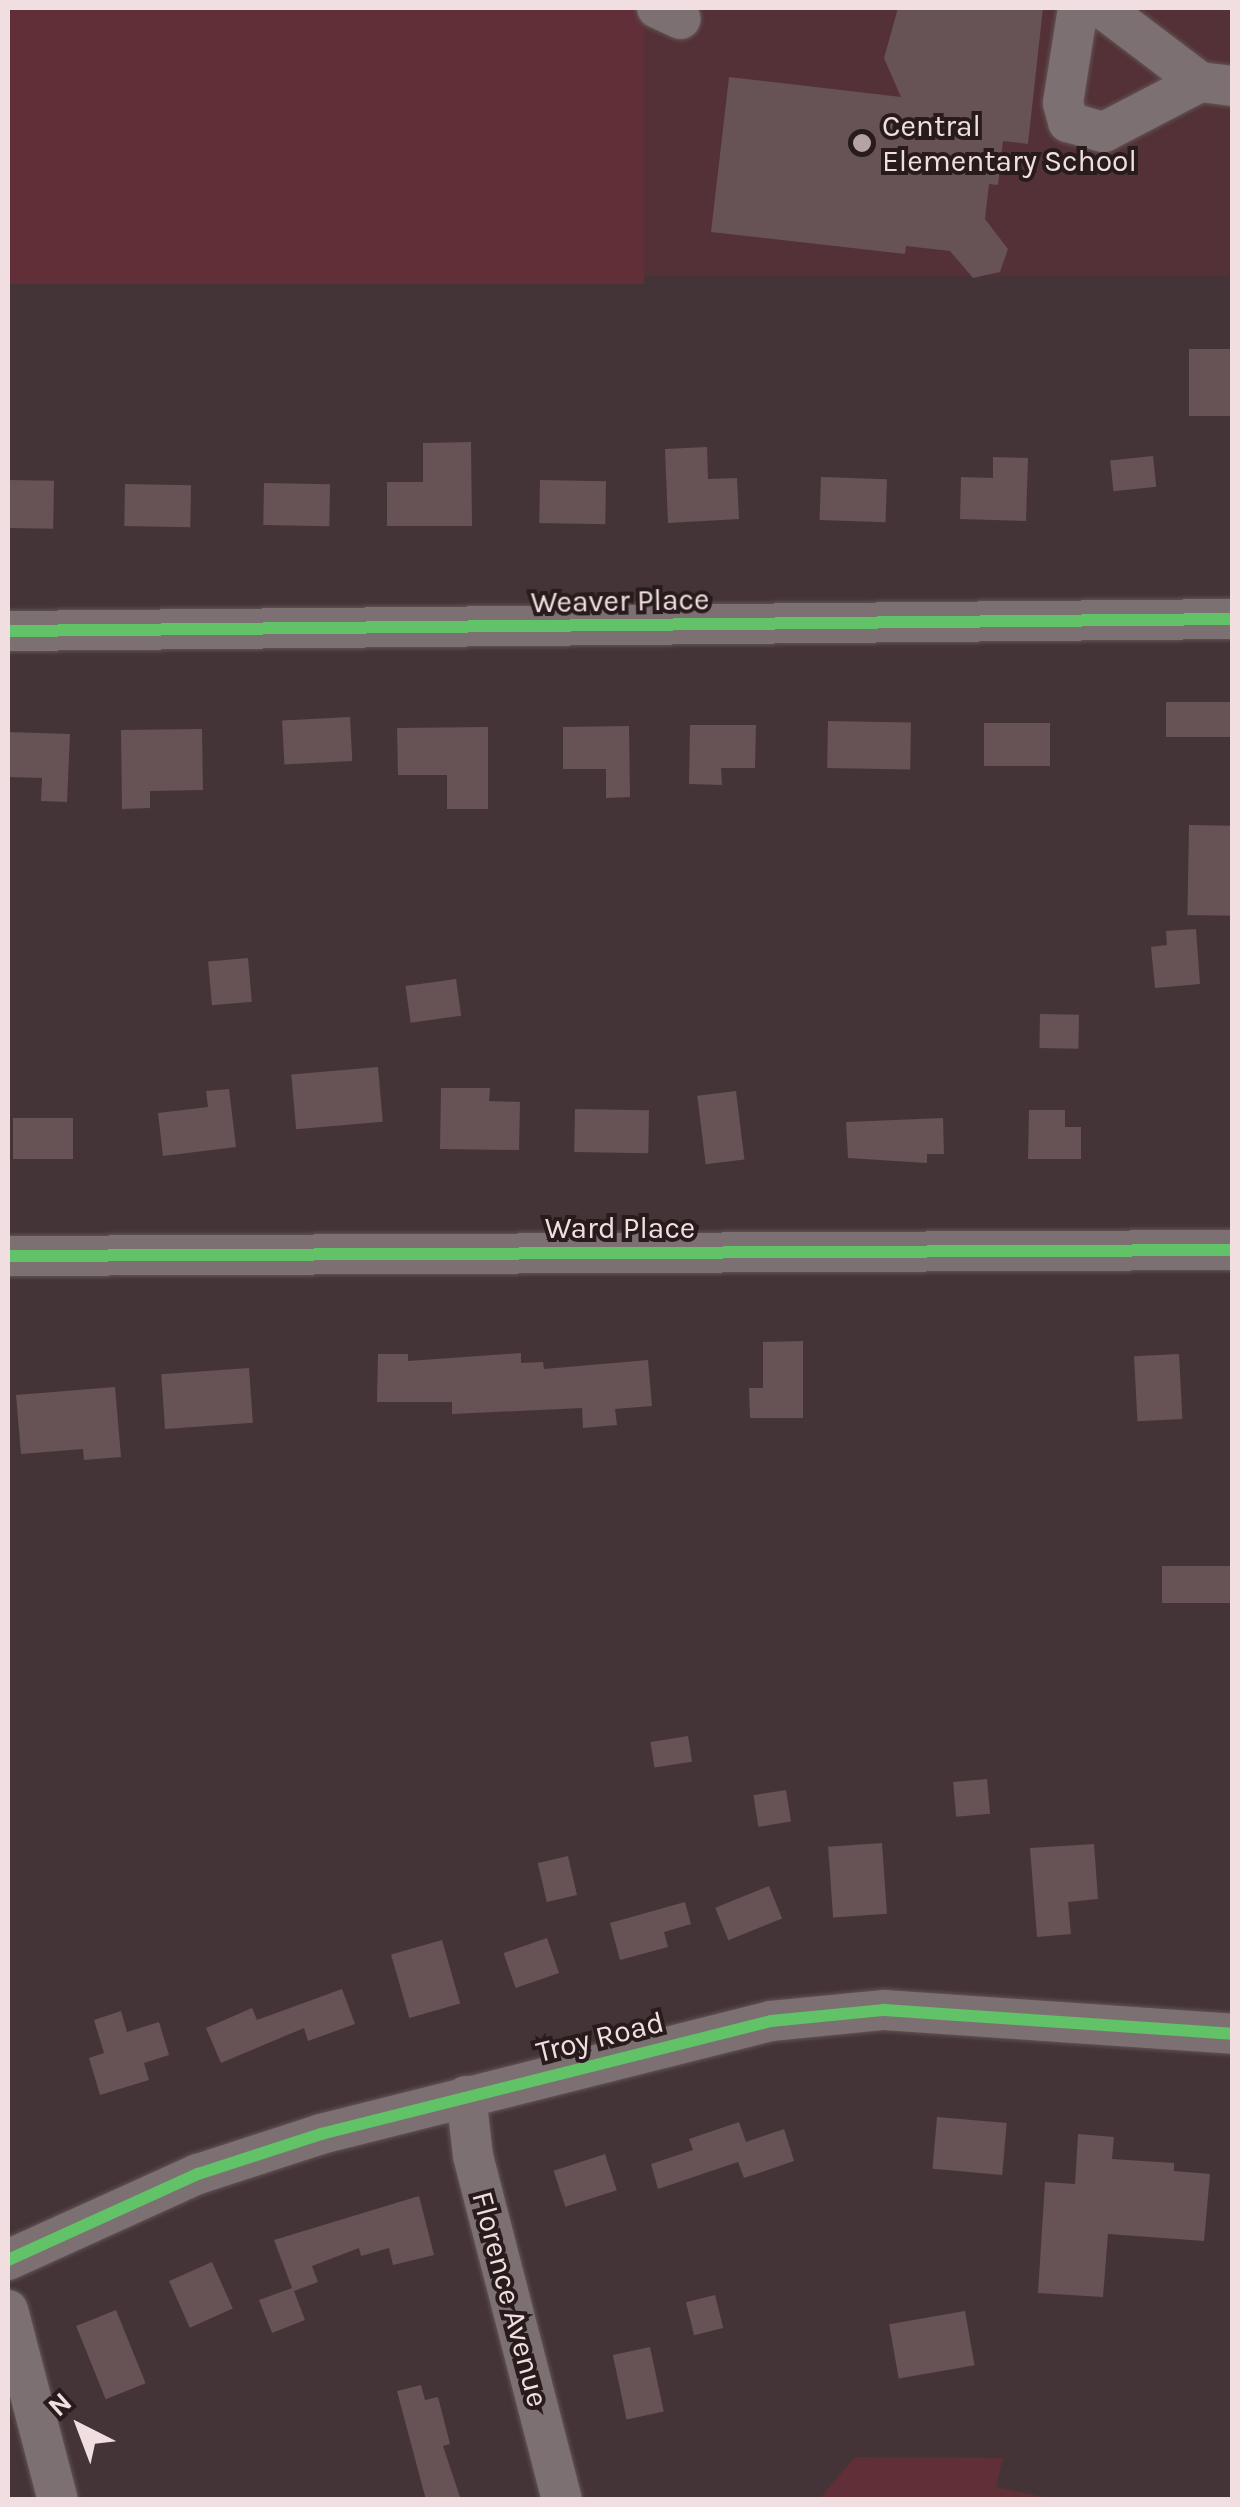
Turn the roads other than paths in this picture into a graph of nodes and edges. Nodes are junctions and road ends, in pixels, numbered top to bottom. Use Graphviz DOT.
graph roads {
  1 [pos="1078,8"];
  2 [pos="1102,8"];
  3 [pos="1216,84"];
  4 [pos="1232,619"];
  5 [pos="8,631"];
  6 [pos="1232,1250"];
  7 [pos="8,1256"];
  8 [pos="1232,2034"];
  9 [pos="466,2096"];
  10 [pos="8,2260"];
  11 [pos="8,2310"];
  12 [pos="58,2500"];
  13 [pos="562,2500"];
  1 -- 3 [label="street"];
  2 -- 3 [label="street"];
  4 -- 5 [label="street, Weaver Place"];
  6 -- 7 [label="street, Ward Place"];
  8 -- 9 [label="street, Troy Road"];
  9 -- 10 [label="street, Troy Road"];
  9 -- 13 [label="street, Florence Avenue"];
  11 -- 12 [label="street"];
}
